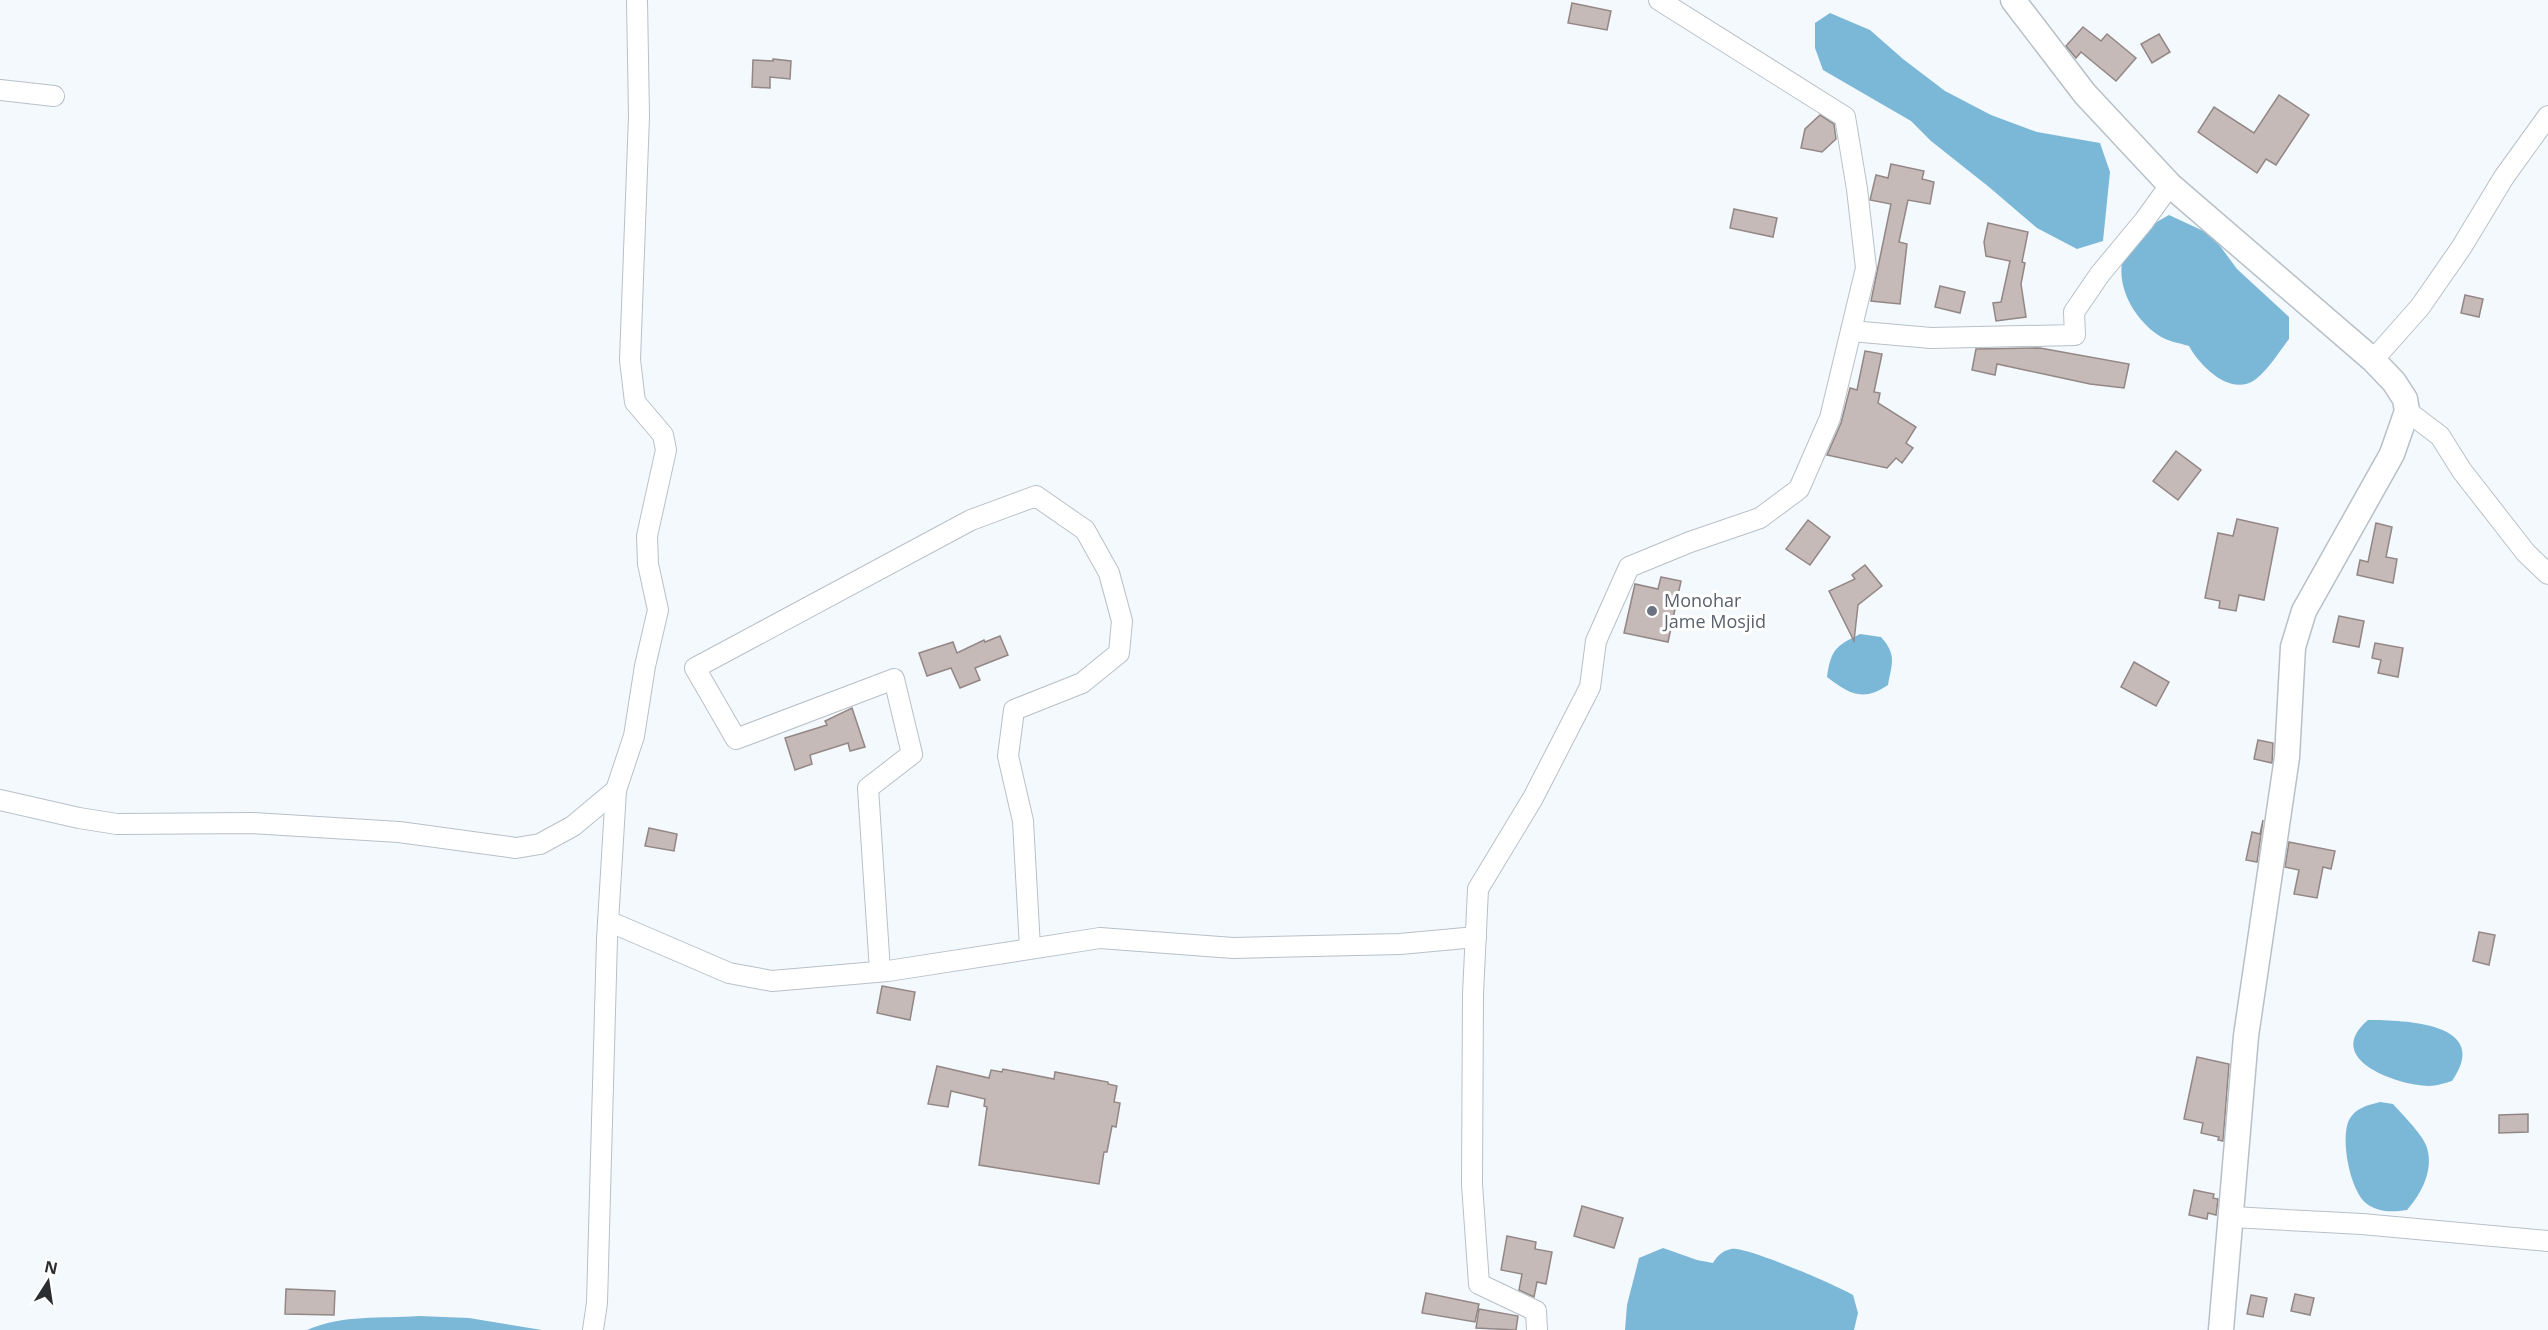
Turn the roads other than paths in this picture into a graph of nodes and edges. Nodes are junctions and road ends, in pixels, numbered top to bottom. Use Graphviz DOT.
graph roads {
  1 [pos="637,0"];
  2 [pos="1659,0"];
  3 [pos="2013,0"];
  4 [pos="0,90"];
  5 [pos="54,96"];
  6 [pos="2548,116"];
  7 [pos="2170,185"];
  8 [pos="1851,331"];
  9 [pos="2373,360"];
  10 [pos="2407,411"];
  11 [pos="2548,574"];
  12 [pos="616,790"];
  13 [pos="0,800"];
  14 [pos="608,921"];
  15 [pos="1476,937"];
  16 [pos="1030,948"];
  17 [pos="880,971"];
  18 [pos="2232,1217"];
  19 [pos="2548,1241"];
  20 [pos="593,1330"];
  21 [pos="1537,1330"];
  22 [pos="2221,1330"];
  1 -- 12 [label="street"];
  2 -- 8 [label="street"];
  3 -- 7 [label="street"];
  4 -- 5 [label="street"];
  6 -- 9 [label="street"];
  7 -- 8 [label="street"];
  7 -- 9 [label="street"];
  8 -- 15 [label="street"];
  9 -- 10 [label="street"];
  10 -- 11 [label="street"];
  10 -- 18 [label="street"];
  12 -- 13 [label="street"];
  12 -- 14 [label="street"];
  14 -- 17 [label="street"];
  14 -- 20 [label="street"];
  15 -- 16 [label="street"];
  15 -- 21 [label="street"];
  16 -- 17 [label="street"];
  16 -- 17 [label="street"];
  18 -- 19 [label="street"];
  18 -- 22 [label="street"];
}
